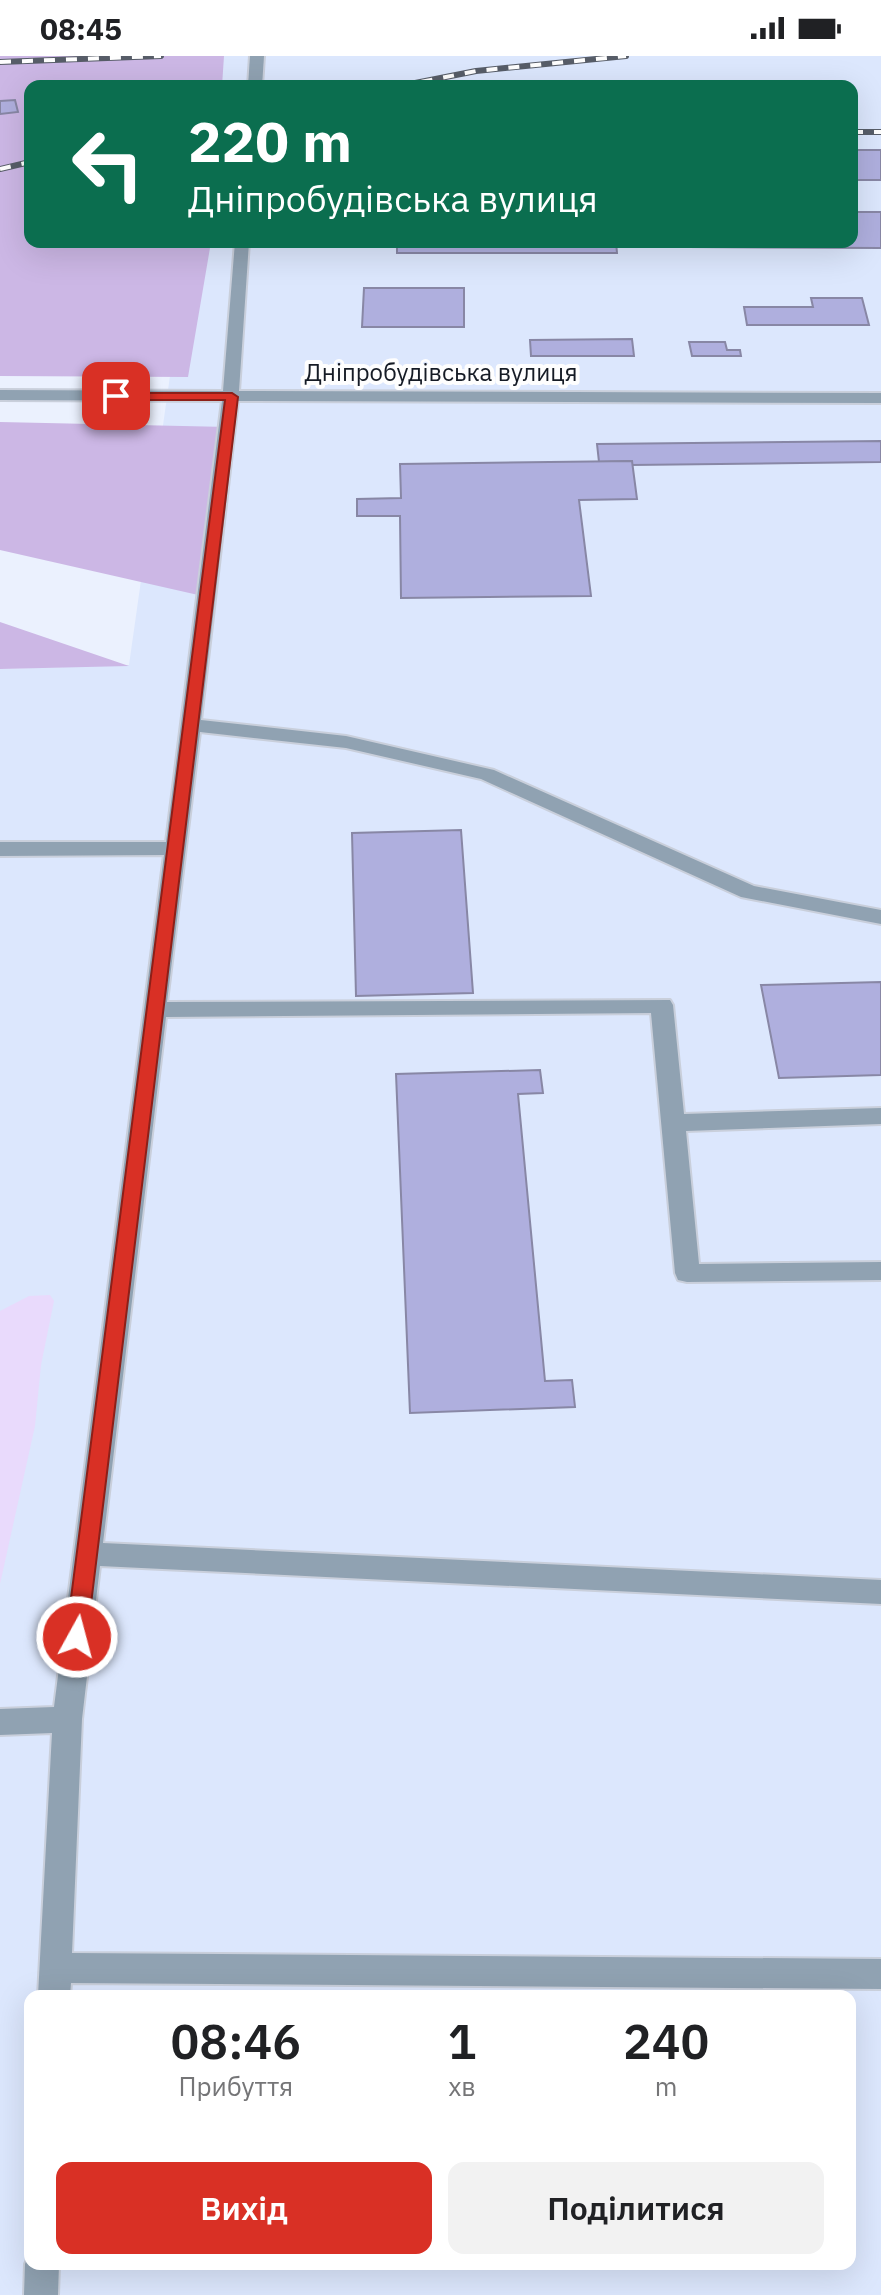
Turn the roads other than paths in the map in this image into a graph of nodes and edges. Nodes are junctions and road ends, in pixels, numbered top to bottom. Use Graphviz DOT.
graph roads {
  1 [pos="257,56"];
  2 [pos="255,80"];
  3 [pos="242,248"];
  4 [pos="0,395"];
  5 [pos="232,397"];
  6 [pos="881,398"];
  7 [pos="191,725"];
  8 [pos="175,848"];
  9 [pos="0,849"];
  10 [pos="881,917"];
  11 [pos="155,1010"];
  12 [pos="881,1116"];
  13 [pos="673,1123"];
  14 [pos="881,1271"];
  15 [pos="87,1554"];
  16 [pos="881,1592"];
  17 [pos="67,1719"];
  18 [pos="0,1722"];
  19 [pos="881,1974"];
  20 [pos="54,1982"];
  21 [pos="42,2270"];
  22 [pos="41,2295"];
  1 -- 2 [label="street"];
  3 -- 5 [label="street"];
  4 -- 5 [label="street, Дніпробудівська вулиця"];
  5 -- 6 [label="street, Дніпробудівська вулиця"];
  5 -- 7 [label="street"];
  7 -- 8 [label="street"];
  7 -- 10 [label="street"];
  8 -- 9 [label="street"];
  8 -- 11 [label="street"];
  11 -- 13 [label="street"];
  11 -- 15 [label="street"];
  12 -- 13 [label="street"];
  13 -- 14 [label="street"];
  15 -- 16 [label="street"];
  15 -- 17 [label="street"];
  17 -- 18 [label="street"];
  17 -- 20 [label="street"];
  19 -- 20 [label="street"];
  21 -- 22 [label="street"];
}
